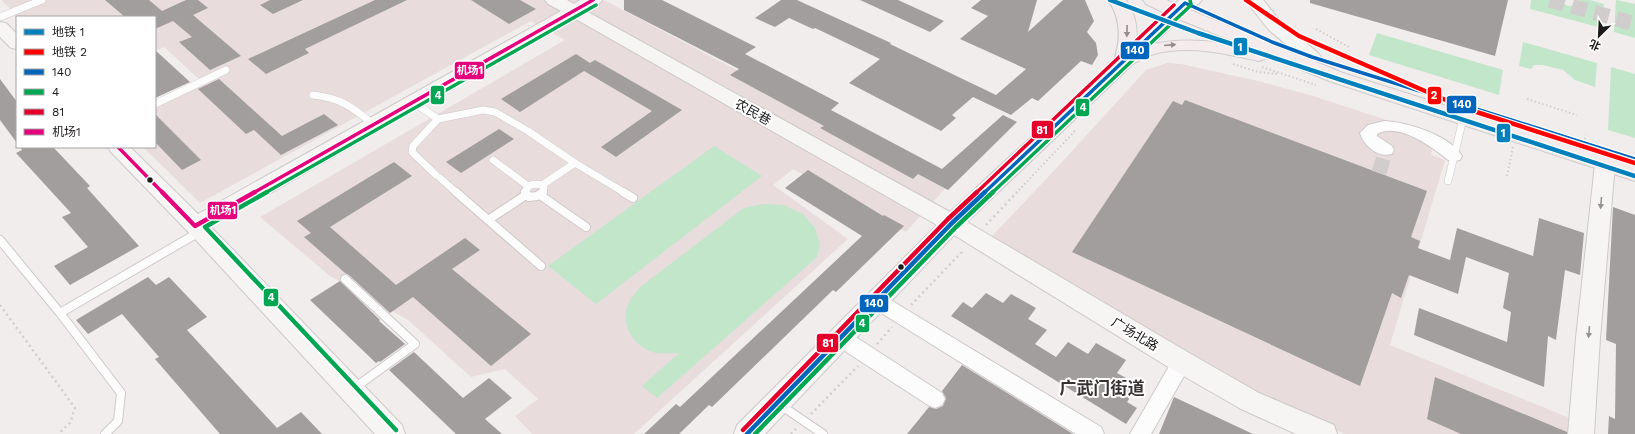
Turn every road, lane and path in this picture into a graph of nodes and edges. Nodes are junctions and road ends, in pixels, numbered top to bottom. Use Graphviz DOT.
graph roads {
  1 [pos="42,0"];
  2 [pos="554,0"];
  3 [pos="593,0"];
  4 [pos="1117,0"];
  5 [pos="1152,0"];
  6 [pos="1254,0"];
  7 [pos="1184,3"];
  8 [pos="573,11"];
  9 [pos="0,17"];
  10 [pos="0,27"];
  11 [pos="1316,29"];
  12 [pos="16,43"];
  13 [pos="1349,47"];
  14 [pos="1312,57"];
  15 [pos="1122,63"];
  16 [pos="1232,64"];
  17 [pos="1261,67"];
  18 [pos="226,70"];
  19 [pos="1258,72"];
  20 [pos="1328,81"];
  21 [pos="313,95"];
  22 [pos="1527,99"];
  23 [pos="413,102"];
  24 [pos="156,104"];
  25 [pos="1577,115"];
  26 [pos="1463,118"];
  27 [pos="438,119"];
  28 [pos="373,124"];
  29 [pos="1077,128"];
  30 [pos="1511,143"];
  31 [pos="119,148"];
  32 [pos="1386,150"];
  33 [pos="1454,156"];
  34 [pos="493,160"];
  35 [pos="1635,160"];
  36 [pos="575,163"];
  37 [pos="1605,164"];
  38 [pos="1635,174"];
  39 [pos="1507,176"];
  40 [pos="1448,181"];
  41 [pos="542,185"];
  42 [pos="528,186"];
  43 [pos="526,195"];
  44 [pos="540,195"];
  45 [pos="633,198"];
  46 [pos="488,220"];
  47 [pos="952,223"];
  48 [pos="986,225"];
  49 [pos="586,227"];
  50 [pos="198,228"];
  51 [pos="0,240"];
  52 [pos="541,266"];
  53 [pos="346,279"];
  54 [pos="877,301"];
  55 [pos="0,306"];
  56 [pos="60,313"];
  57 [pos="841,338"];
  58 [pos="1182,362"];
  59 [pos="351,390"];
  60 [pos="935,399"];
  61 [pos="778,403"];
  62 [pos="58,434"];
  63 [pos="105,434"];
  64 [pos="392,434"];
  65 [pos="747,434"];
  66 [pos="823,434"];
  67 [pos="1094,434"];
  68 [pos="1140,434"];
  69 [pos="1324,434"];
  70 [pos="1581,434"];
  1 -- 9 [label="lane"];
  2 -- 8 [label="street, 农民巷"];
  3 -- 8 [label="street"];
  4 -- 15 [label="main road, one-way"];
  5 -- 7 [label="main road"];
  6 -- 14 [label="street"];
  7 -- 14 [label="main road"];
  7 -- 15 [label="street"];
  7 -- 20 [label="main road"];
  8 -- 23 [label="street"];
  8 -- 47 [label="street, 农民巷"];
  10 -- 12 [label="street"];
  11 -- 13 [label="path"];
  14 -- 35 [label="main road"];
  15 -- 20 [label="main road, one-way"];
  15 -- 47 [label="street"];
  16 -- 19 [label="path"];
  17 -- 20 [label="path"];
  18 -- 24 [label="lane"];
  20 -- 26 [label="main road"];
  21 -- 28 [label="lane"];
  22 -- 25 [label="path"];
  23 -- 27 [label="lane"];
  23 -- 28 [label="street"];
  26 -- 30 [label="main road"];
  26 -- 33 [label="lane"];
  27 -- 36 [label="lane"];
  27 -- 46 [label="lane"];
  28 -- 50 [label="street"];
  29 -- 48 [label="path"];
  30 -- 37 [label="main road"];
  30 -- 39 [label="path"];
  31 -- 50 [label="street"];
  32 -- 33 [label="street"];
  33 -- 40 [label="lane"];
  34 -- 42 [label="lane"];
  36 -- 41 [label="lane"];
  36 -- 45 [label="lane"];
  37 -- 38 [label="main road"];
  37 -- 70 [label="street, one-way"];
  41 -- 42 [label="lane"];
  41 -- 44 [label="lane"];
  42 -- 43 [label="lane"];
  43 -- 44 [label="lane"];
  43 -- 46 [label="lane"];
  44 -- 49 [label="lane"];
  46 -- 52 [label="lane"];
  47 -- 54 [label="street"];
  47 -- 58 [label="street, 广场北路"];
  50 -- 56 [label="lane"];
  50 -- 59 [label="street"];
  51 -- 56 [label="lane"];
  53 -- 59 [label="lane"];
  54 -- 57 [label="street"];
  54 -- 67 [label="street"];
  55 -- 62 [label="path"];
  56 -- 63 [label="lane"];
  57 -- 60 [label="street"];
  57 -- 61 [label="street"];
  58 -- 68 [label="street"];
  58 -- 69 [label="street, 广场北路"];
  59 -- 64 [label="street"];
  61 -- 65 [label="street"];
  61 -- 66 [label="lane"];
}
